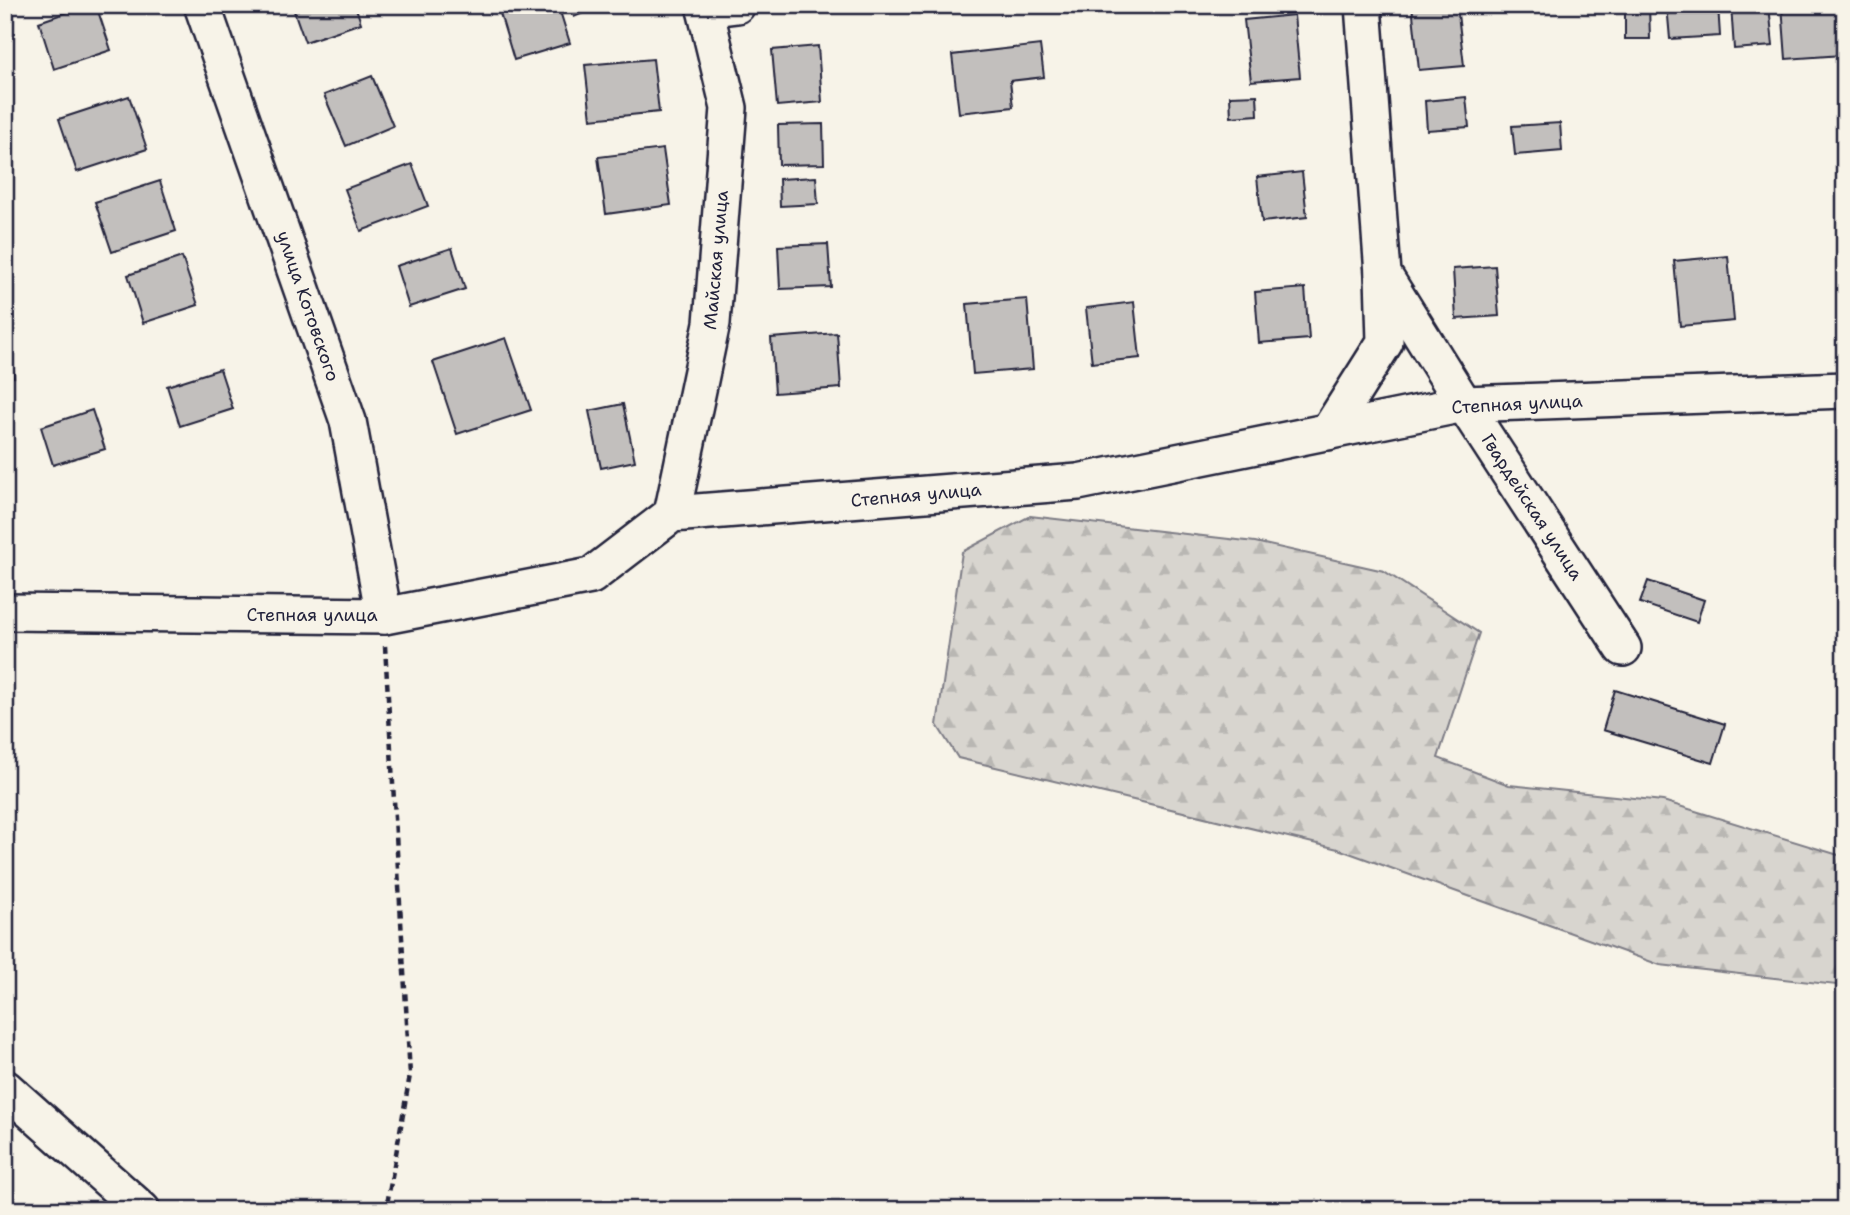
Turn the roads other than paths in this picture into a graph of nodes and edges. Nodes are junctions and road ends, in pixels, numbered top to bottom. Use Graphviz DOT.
graph roads {
  1 [pos="202,5"];
  2 [pos="1363,5"];
  3 [pos="715,6"];
  4 [pos="1383,274"];
  5 [pos="1845,390"];
  6 [pos="1464,404"];
  7 [pos="1328,432"];
  8 [pos="672,514"];
  9 [pos="5,612"];
  10 [pos="384,615"];
  11 [pos="1623,648"];
  12 [pos="5,1088"];
  13 [pos="142,1210"];
  1 -- 10 [label="street, улица Котовского"];
  2 -- 4 [label="street, Гвардейская улица"];
  3 -- 8 [label="street, Майская улица"];
  4 -- 6 [label="street, Гвардейская улица"];
  4 -- 7 [label="street"];
  5 -- 6 [label="street, Степная улица"];
  6 -- 7 [label="street, Степная улица"];
  6 -- 11 [label="street, Гвардейская улица"];
  7 -- 8 [label="street, Степная улица"];
  8 -- 10 [label="street, Степная улица"];
  9 -- 10 [label="street, Степная улица"];
  12 -- 13 [label="street"];
}
